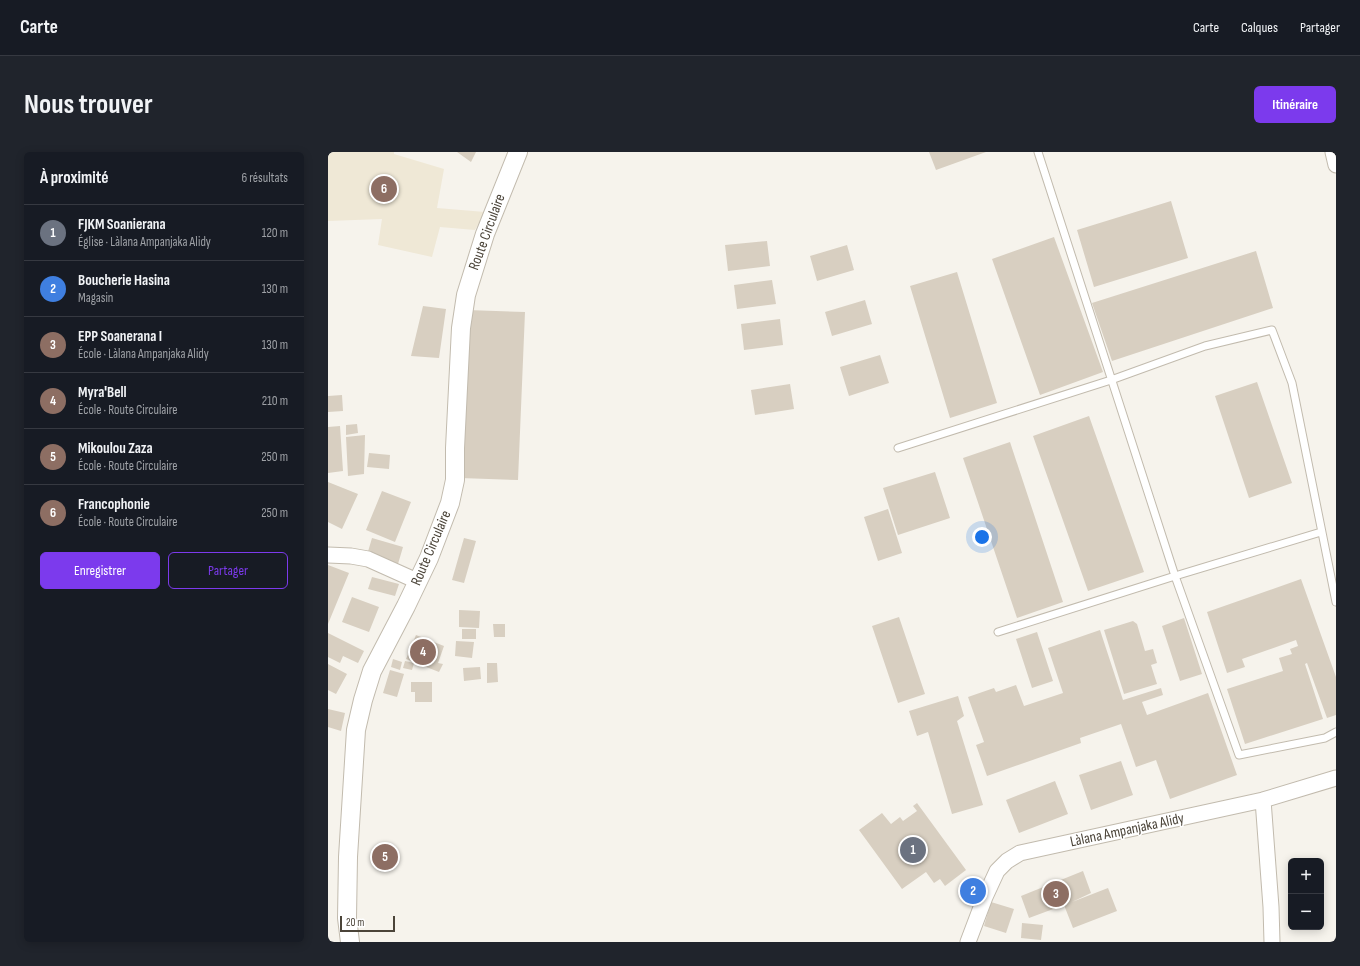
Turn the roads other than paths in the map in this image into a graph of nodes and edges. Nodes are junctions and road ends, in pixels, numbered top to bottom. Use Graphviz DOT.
graph roads {
  1 [pos="518,152"];
  2 [pos="1038,152"];
  3 [pos="1333,152"];
  4 [pos="1336,165"];
  5 [pos="1111,380"];
  6 [pos="898,448"];
  7 [pos="1321,532"];
  8 [pos="328,555"];
  9 [pos="1175,576"];
  10 [pos="417,581"];
  11 [pos="1336,602"];
  12 [pos="998,632"];
  13 [pos="1336,732"];
  14 [pos="1336,778"];
  15 [pos="1263,800"];
  16 [pos="350,942"];
  17 [pos="968,942"];
  18 [pos="1272,942"];
  1 -- 10 [label="street, Route Circulaire"];
  2 -- 5 [label="lane"];
  3 -- 4 [label="street"];
  5 -- 6 [label="lane"];
  5 -- 7 [label="lane"];
  5 -- 9 [label="lane"];
  7 -- 9 [label="lane"];
  7 -- 11 [label="lane"];
  8 -- 10 [label="street"];
  9 -- 12 [label="lane"];
  9 -- 13 [label="lane"];
  10 -- 16 [label="street, Route Circulaire"];
  14 -- 15 [label="street, Làlana Ampanjaka Alidy"];
  15 -- 17 [label="street, Làlana Ampanjaka Alidy"];
  15 -- 18 [label="street"];
}
